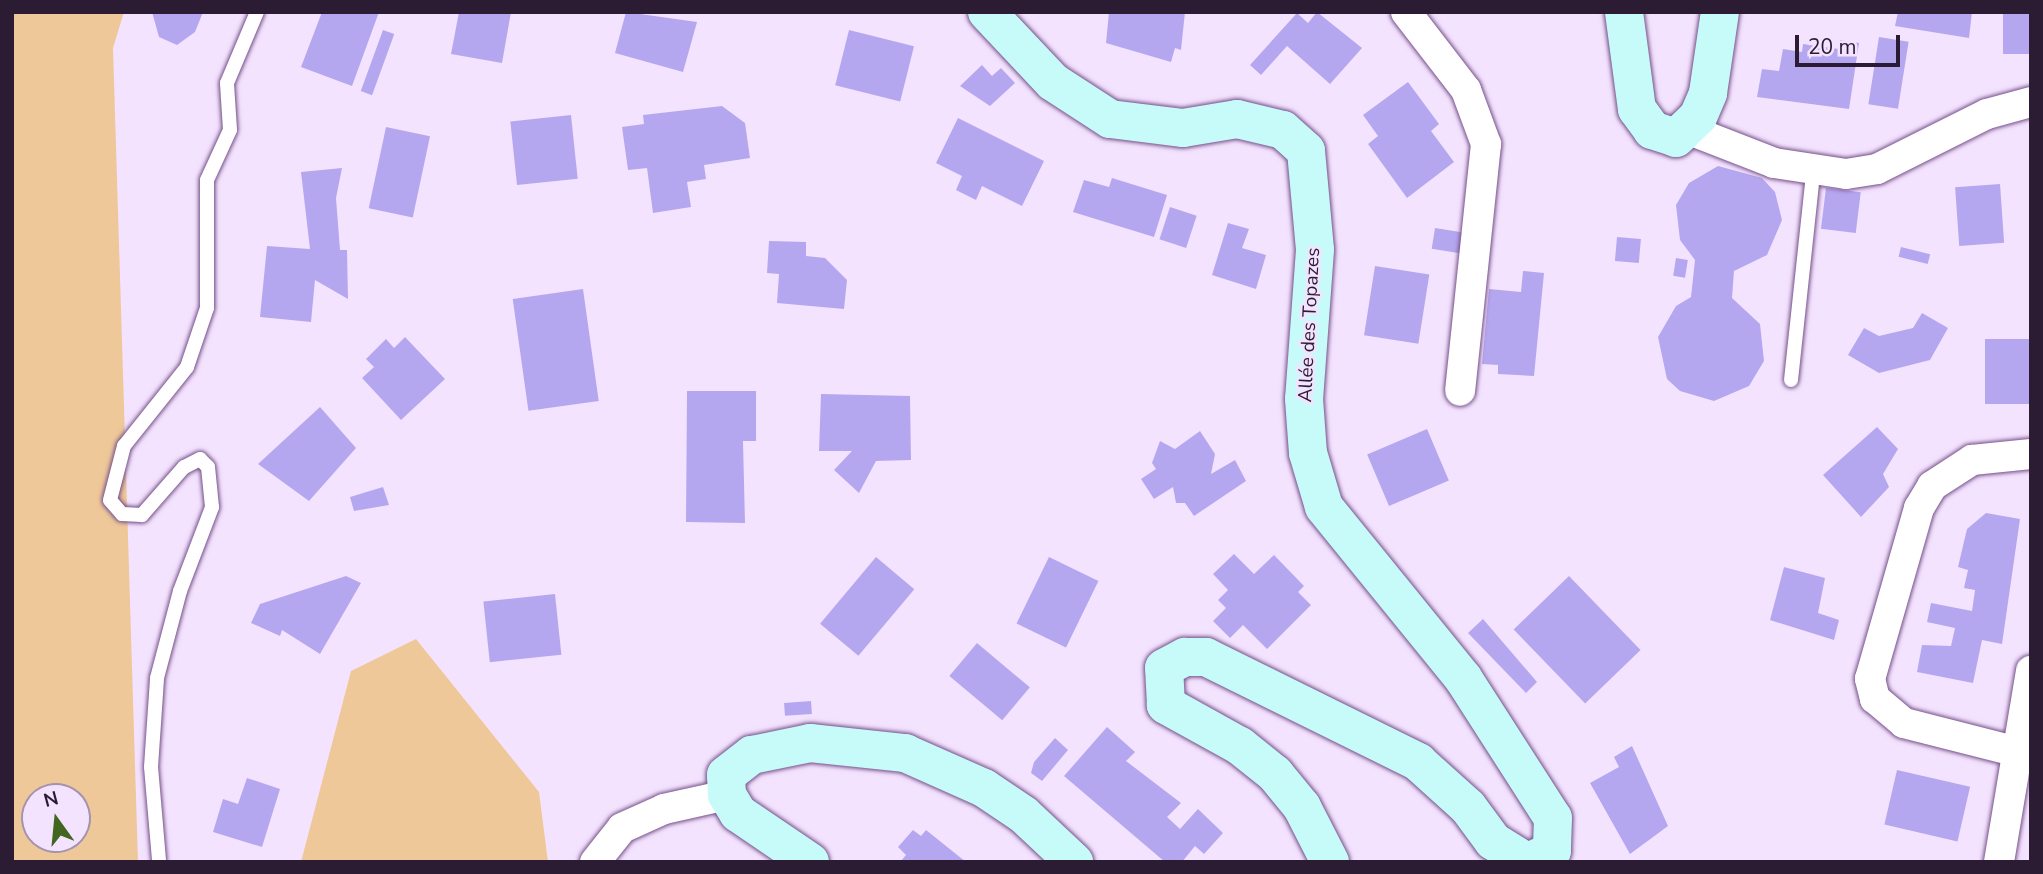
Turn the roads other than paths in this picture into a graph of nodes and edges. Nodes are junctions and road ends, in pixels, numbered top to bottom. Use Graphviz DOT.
graph roads {
  1 [pos="257,12"];
  2 [pos="988,12"];
  3 [pos="1406,12"];
  4 [pos="1624,12"];
  5 [pos="1720,12"];
  6 [pos="2031,102"];
  7 [pos="1687,129"];
  8 [pos="1813,174"];
  9 [pos="1791,380"];
  10 [pos="1460,391"];
  11 [pos="2031,454"];
  12 [pos="2031,671"];
  13 [pos="2014,751"];
  14 [pos="727,795"];
  15 [pos="159,860"];
  16 [pos="595,862"];
  17 [pos="810,862"];
  18 [pos="1074,862"];
  19 [pos="1330,862"];
  20 [pos="1527,862"];
  21 [pos="1999,862"];
  1 -- 15 [label="lane"];
  2 -- 20 [label="main road, Allée des Topazes"];
  3 -- 10 [label="street"];
  4 -- 7 [label="main road"];
  5 -- 7 [label="main road"];
  6 -- 8 [label="street"];
  7 -- 8 [label="street"];
  8 -- 9 [label="lane"];
  11 -- 13 [label="street"];
  12 -- 13 [label="street"];
  13 -- 21 [label="street"];
  14 -- 16 [label="street"];
  14 -- 17 [label="main road"];
  14 -- 18 [label="main road"];
  19 -- 20 [label="main road, Allée des Topazes"];
}
